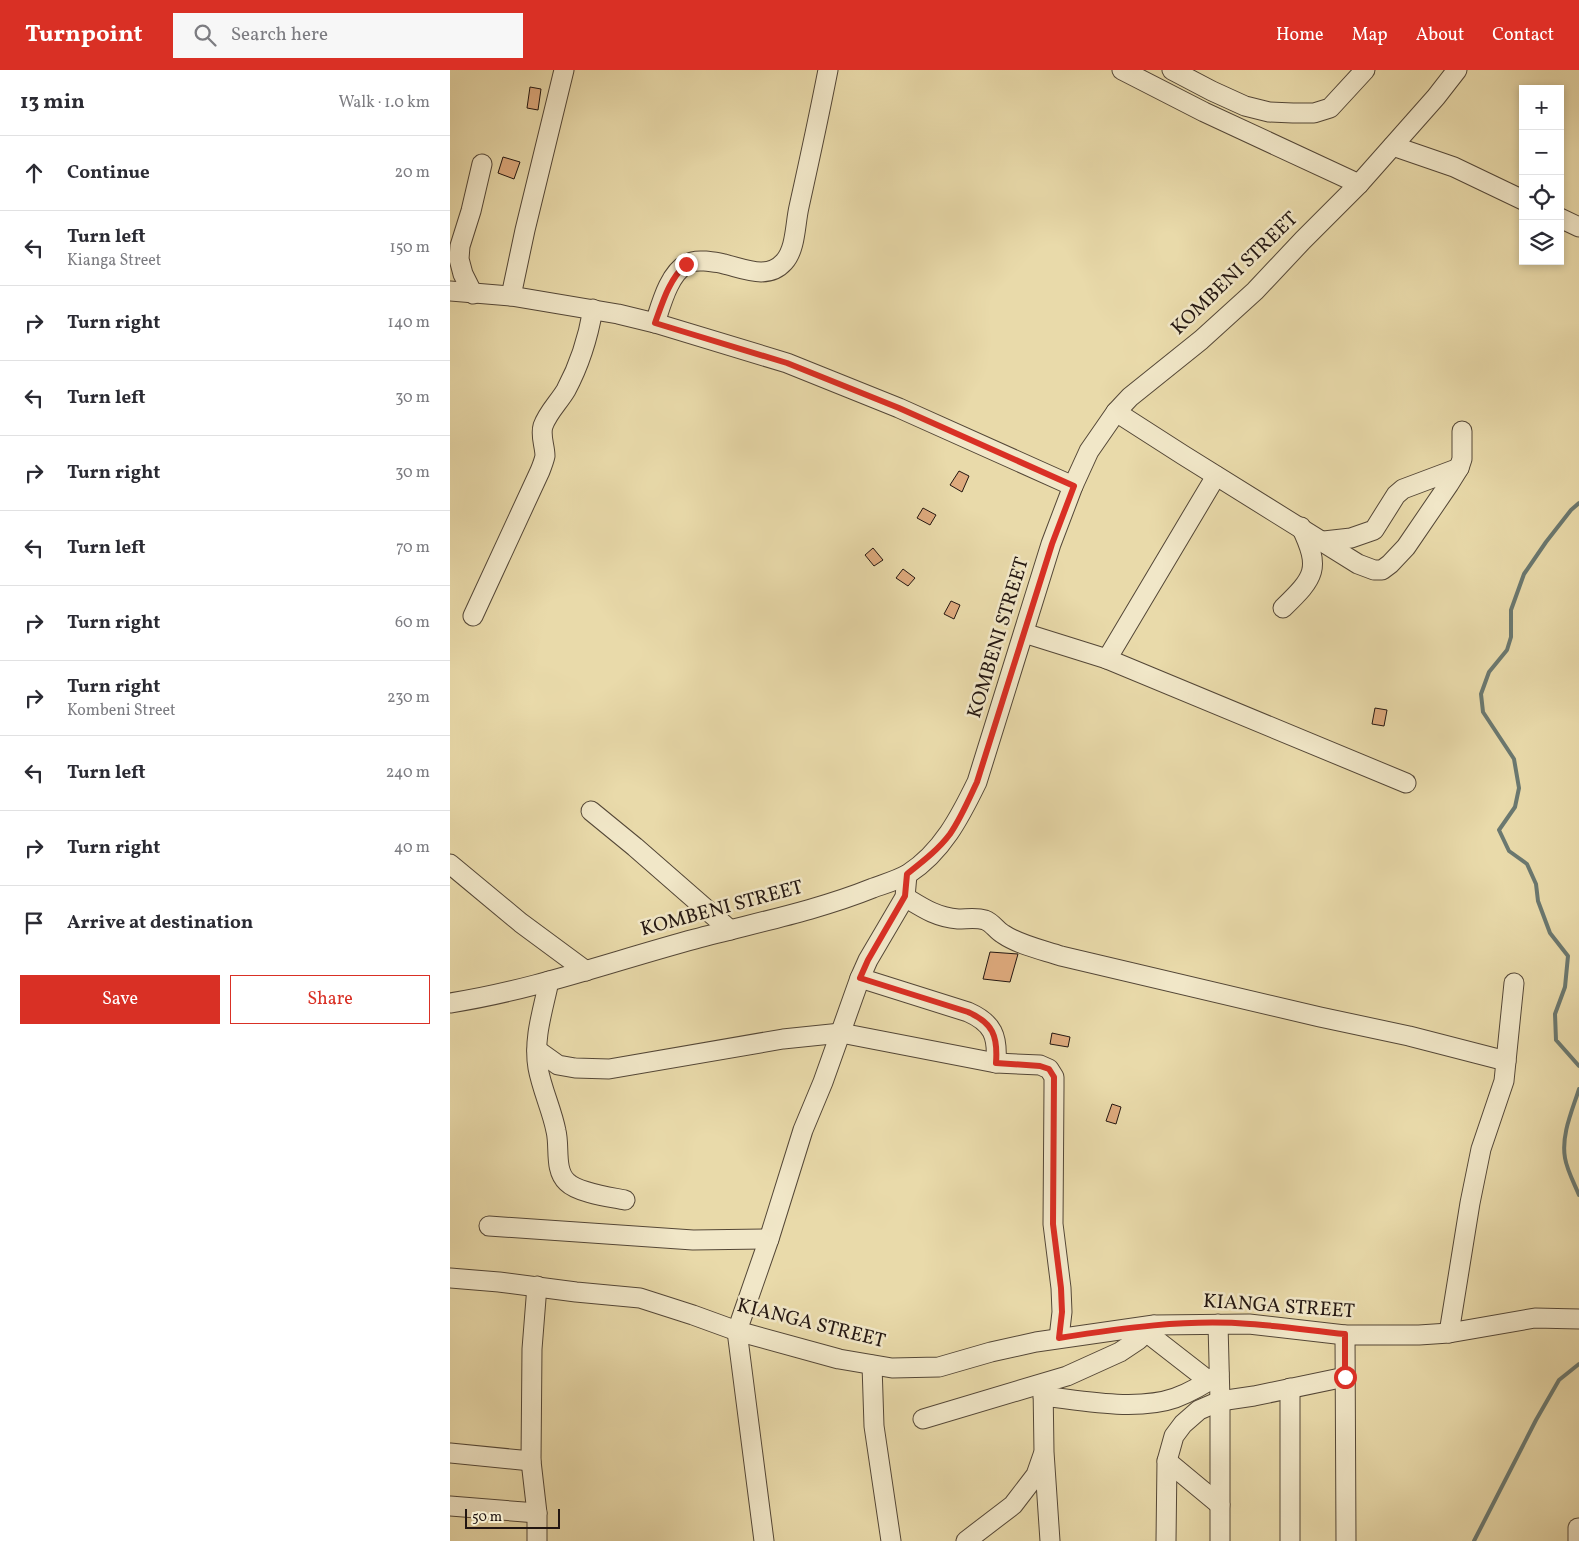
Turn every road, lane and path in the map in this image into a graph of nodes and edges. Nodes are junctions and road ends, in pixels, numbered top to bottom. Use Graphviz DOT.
graph roads {
  1 [pos="564,70"];
  2 [pos="828,70"];
  3 [pos="1122,70"];
  4 [pos="1365,70"];
  5 [pos="1457,70"];
  6 [pos="1183,72"];
  7 [pos="1393,146"];
  8 [pos="482,164"];
  9 [pos="1359,184"];
  10 [pos="1519,198"];
  11 [pos="1564,220"];
  12 [pos="1579,227"];
  13 [pos="450,292"];
  14 [pos="473,294"];
  15 [pos="511,296"];
  16 [pos="593,309"];
  17 [pos="655,323"];
  18 [pos="1116,412"];
  19 [pos="1462,431"];
  20 [pos="1459,468"];
  21 [pos="1216,476"];
  22 [pos="1074,486"];
  23 [pos="1301,527"];
  24 [pos="1324,541"];
  25 [pos="1283,608"];
  26 [pos="473,616"];
  27 [pos="1024,633"];
  28 [pos="1107,659"];
  29 [pos="1406,783"];
  30 [pos="590,811"];
  31 [pos="450,864"];
  32 [pos="907,874"];
  33 [pos="905,896"];
  34 [pos="730,930"];
  35 [pos="586,971"];
  36 [pos="860,978"];
  37 [pos="549,981"];
  38 [pos="1514,983"];
  39 [pos="450,1003"];
  40 [pos="840,1033"];
  41 [pos="537,1050"];
  42 [pos="1506,1061"];
  43 [pos="996,1063"];
  44 [pos="625,1200"];
  45 [pos="489,1226"];
  46 [pos="769,1238"];
  47 [pos="450,1278"];
  48 [pos="537,1286"];
  49 [pos="1579,1320"];
  50 [pos="1218,1324"];
  51 [pos="1150,1329"];
  52 [pos="737,1331"];
  53 [pos="1449,1333"];
  54 [pos="1345,1334"];
  55 [pos="1059,1338"];
  56 [pos="872,1364"];
  57 [pos="1345,1377"];
  58 [pos="1214,1378"];
  59 [pos="1290,1388"];
  60 [pos="1043,1390"];
  61 [pos="1220,1401"];
  62 [pos="923,1419"];
  63 [pos="1044,1452"];
  64 [pos="450,1453"];
  65 [pos="1167,1461"];
  66 [pos="531,1462"];
  67 [pos="1220,1505"];
  68 [pos="450,1506"];
  69 [pos="537,1513"];
  70 [pos="537,1541"];
  71 [pos="764,1541"];
  72 [pos="890,1541"];
  73 [pos="966,1541"];
  74 [pos="1050,1541"];
  75 [pos="1166,1541"];
  76 [pos="1220,1541"];
  77 [pos="1290,1541"];
  78 [pos="1346,1541"];
  1 -- 15 [label="street"];
  2 -- 17 [label="street"];
  3 -- 9 [label="street"];
  4 -- 6 [label="street"];
  5 -- 7 [label="street, KOMBENI STREET"];
  7 -- 9 [label="street, KOMBENI STREET"];
  7 -- 10 [label="street"];
  8 -- 14 [label="street"];
  9 -- 18 [label="street, KOMBENI STREET"];
  11 -- 12 [label="street"];
  13 -- 14 [label="street"];
  14 -- 15 [label="street"];
  15 -- 16 [label="street"];
  16 -- 17 [label="street"];
  16 -- 26 [label="street"];
  17 -- 22 [label="street"];
  18 -- 21 [label="street"];
  18 -- 22 [label="street, KOMBENI STREET"];
  19 -- 20 [label="street"];
  20 -- 24 [label="street"];
  20 -- 24 [label="street"];
  21 -- 23 [label="street"];
  21 -- 28 [label="street"];
  22 -- 27 [label="street, KOMBENI STREET"];
  23 -- 24 [label="street"];
  23 -- 25 [label="street"];
  27 -- 28 [label="street"];
  27 -- 32 [label="street, KOMBENI STREET"];
  28 -- 29 [label="street"];
  30 -- 34 [label="street"];
  31 -- 35 [label="street"];
  32 -- 33 [label="street"];
  32 -- 34 [label="street, KOMBENI STREET"];
  33 -- 36 [label="street"];
  33 -- 42 [label="street"];
  34 -- 35 [label="street, KOMBENI STREET"];
  35 -- 37 [label="street, KOMBENI STREET"];
  36 -- 40 [label="street"];
  36 -- 43 [label="street"];
  37 -- 39 [label="street, KOMBENI STREET"];
  37 -- 41 [label="street"];
  38 -- 42 [label="street"];
  40 -- 41 [label="street"];
  40 -- 43 [label="street"];
  40 -- 46 [label="street"];
  41 -- 44 [label="street"];
  42 -- 53 [label="street"];
  43 -- 55 [label="street"];
  45 -- 46 [label="street"];
  46 -- 52 [label="street"];
  47 -- 48 [label="street, KIANGA STREET"];
  48 -- 52 [label="street, KIANGA STREET"];
  48 -- 66 [label="street"];
  49 -- 53 [label="street, KIANGA STREET"];
  50 -- 51 [label="street, KIANGA STREET"];
  50 -- 54 [label="street, KIANGA STREET"];
  50 -- 58 [label="street"];
  51 -- 55 [label="street, KIANGA STREET"];
  51 -- 58 [label="street"];
  51 -- 60 [label="street"];
  52 -- 56 [label="street, KIANGA STREET"];
  52 -- 71 [label="street"];
  53 -- 54 [label="street, KIANGA STREET"];
  54 -- 57 [label="street"];
  55 -- 56 [label="street, KIANGA STREET"];
  56 -- 72 [label="street"];
  57 -- 59 [label="street"];
  57 -- 78 [label="street"];
  58 -- 60 [label="street"];
  58 -- 61 [label="street"];
  59 -- 61 [label="street"];
  59 -- 77 [label="street"];
  60 -- 62 [label="street"];
  60 -- 63 [label="street"];
  61 -- 65 [label="street"];
  61 -- 67 [label="street"];
  63 -- 73 [label="street"];
  63 -- 74 [label="street"];
  64 -- 66 [label="street"];
  65 -- 67 [label="street"];
  65 -- 75 [label="street"];
  66 -- 69 [label="street"];
  67 -- 76 [label="street"];
  68 -- 69 [label="street"];
  69 -- 70 [label="street"];
}
